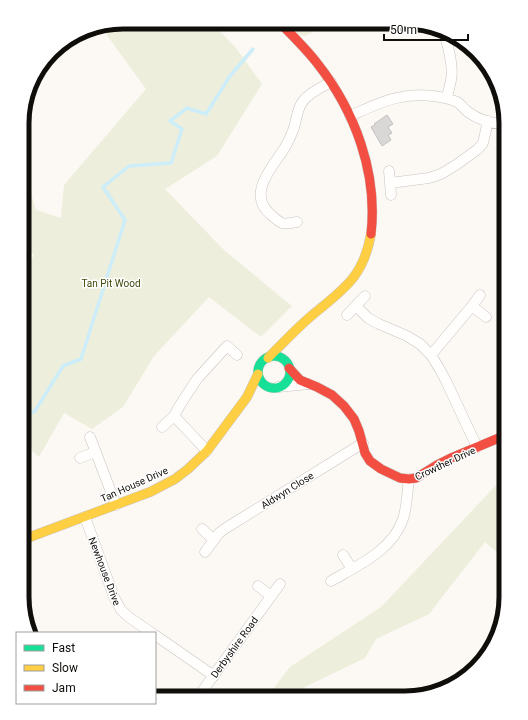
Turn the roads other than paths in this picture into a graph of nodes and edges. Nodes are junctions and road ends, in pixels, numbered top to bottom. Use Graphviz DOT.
graph roads {
  1 [pos="286,29"];
  2 [pos="445,38"];
  3 [pos="331,82"];
  4 [pos="447,98"];
  5 [pos="350,116"];
  6 [pos="488,122"];
  7 [pos="499,124"];
  8 [pos="389,171"];
  9 [pos="390,183"];
  10 [pos="392,195"];
  11 [pos="297,222"];
  12 [pos="480,295"];
  13 [pos="365,296"];
  14 [pos="356,306"];
  15 [pos="472,306"];
  16 [pos="347,315"];
  17 [pos="486,317"];
  18 [pos="288,339"];
  19 [pos="237,355"];
  20 [pos="431,355"];
  21 [pos="268,358"];
  22 [pos="288,366"];
  23 [pos="258,374"];
  24 [pos="309,384"];
  25 [pos="276,387"];
  26 [pos="247,397"];
  27 [pos="174,416"];
  28 [pos="162,427"];
  29 [pos="90,437"];
  30 [pos="499,438"];
  31 [pos="363,443"];
  32 [pos="477,447"];
  33 [pos="207,451"];
  34 [pos="96,452"];
  35 [pos="80,458"];
  36 [pos="409,479"];
  37 [pos="116,505"];
  38 [pos="85,517"];
  39 [pos="202,529"];
  40 [pos="29,537"];
  41 [pos="214,540"];
  42 [pos="205,552"];
  43 [pos="343,555"];
  44 [pos="352,569"];
  45 [pos="331,581"];
  46 [pos="280,584"];
  47 [pos="258,586"];
  48 [pos="271,596"];
  49 [pos="151,632"];
  50 [pos="156,636"];
  51 [pos="214,676"];
  52 [pos="203,691"];
  1 -- 3 [label="street"];
  2 -- 4 [label="street"];
  3 -- 5 [label="street"];
  3 -- 11 [label="street"];
  4 -- 5 [label="street"];
  4 -- 6 [label="street"];
  5 -- 18 [label="street"];
  6 -- 7 [label="street"];
  6 -- 9 [label="street"];
  8 -- 9 [label="street"];
  9 -- 10 [label="street"];
  12 -- 15 [label="street"];
  13 -- 14 [label="street"];
  14 -- 16 [label="street"];
  14 -- 20 [label="street"];
  15 -- 17 [label="street"];
  15 -- 20 [label="street"];
  18 -- 21 [label="street"];
  18 -- 22 [label="street"];
  19 -- 27 [label="street"];
  20 -- 32 [label="street"];
  21 -- 22 [label="street"];
  21 -- 23 [label="street"];
  22 -- 24 [label="street, Crowther Drive"];
  22 -- 25 [label="street"];
  23 -- 25 [label="street"];
  23 -- 26 [label="street, Tan House Drive"];
  24 -- 25 [label="street"];
  24 -- 31 [label="street, Crowther Drive"];
  25 -- 26 [label="street"];
  26 -- 33 [label="street, Tan House Drive"];
  27 -- 28 [label="street"];
  27 -- 33 [label="street"];
  29 -- 34 [label="street"];
  30 -- 32 [label="street, Crowther Drive"];
  31 -- 36 [label="street, Crowther Drive"];
  31 -- 41 [label="street, Aldwyn Close"];
  32 -- 36 [label="street, Crowther Drive"];
  33 -- 37 [label="street, Tan House Drive"];
  34 -- 35 [label="street"];
  34 -- 37 [label="street"];
  36 -- 44 [label="street"];
  37 -- 38 [label="street, Tan House Drive"];
  38 -- 40 [label="street, Tan House Drive"];
  38 -- 49 [label="street, Newhouse Drive"];
  39 -- 41 [label="street"];
  41 -- 42 [label="street, Aldwyn Close"];
  43 -- 44 [label="street"];
  44 -- 45 [label="street"];
  46 -- 48 [label="street, Derbyshire Road"];
  47 -- 48 [label="street"];
  48 -- 51 [label="street, Derbyshire Road"];
  50 -- 51 [label="street"];
  51 -- 52 [label="street, Derbyshire Road"];
}
